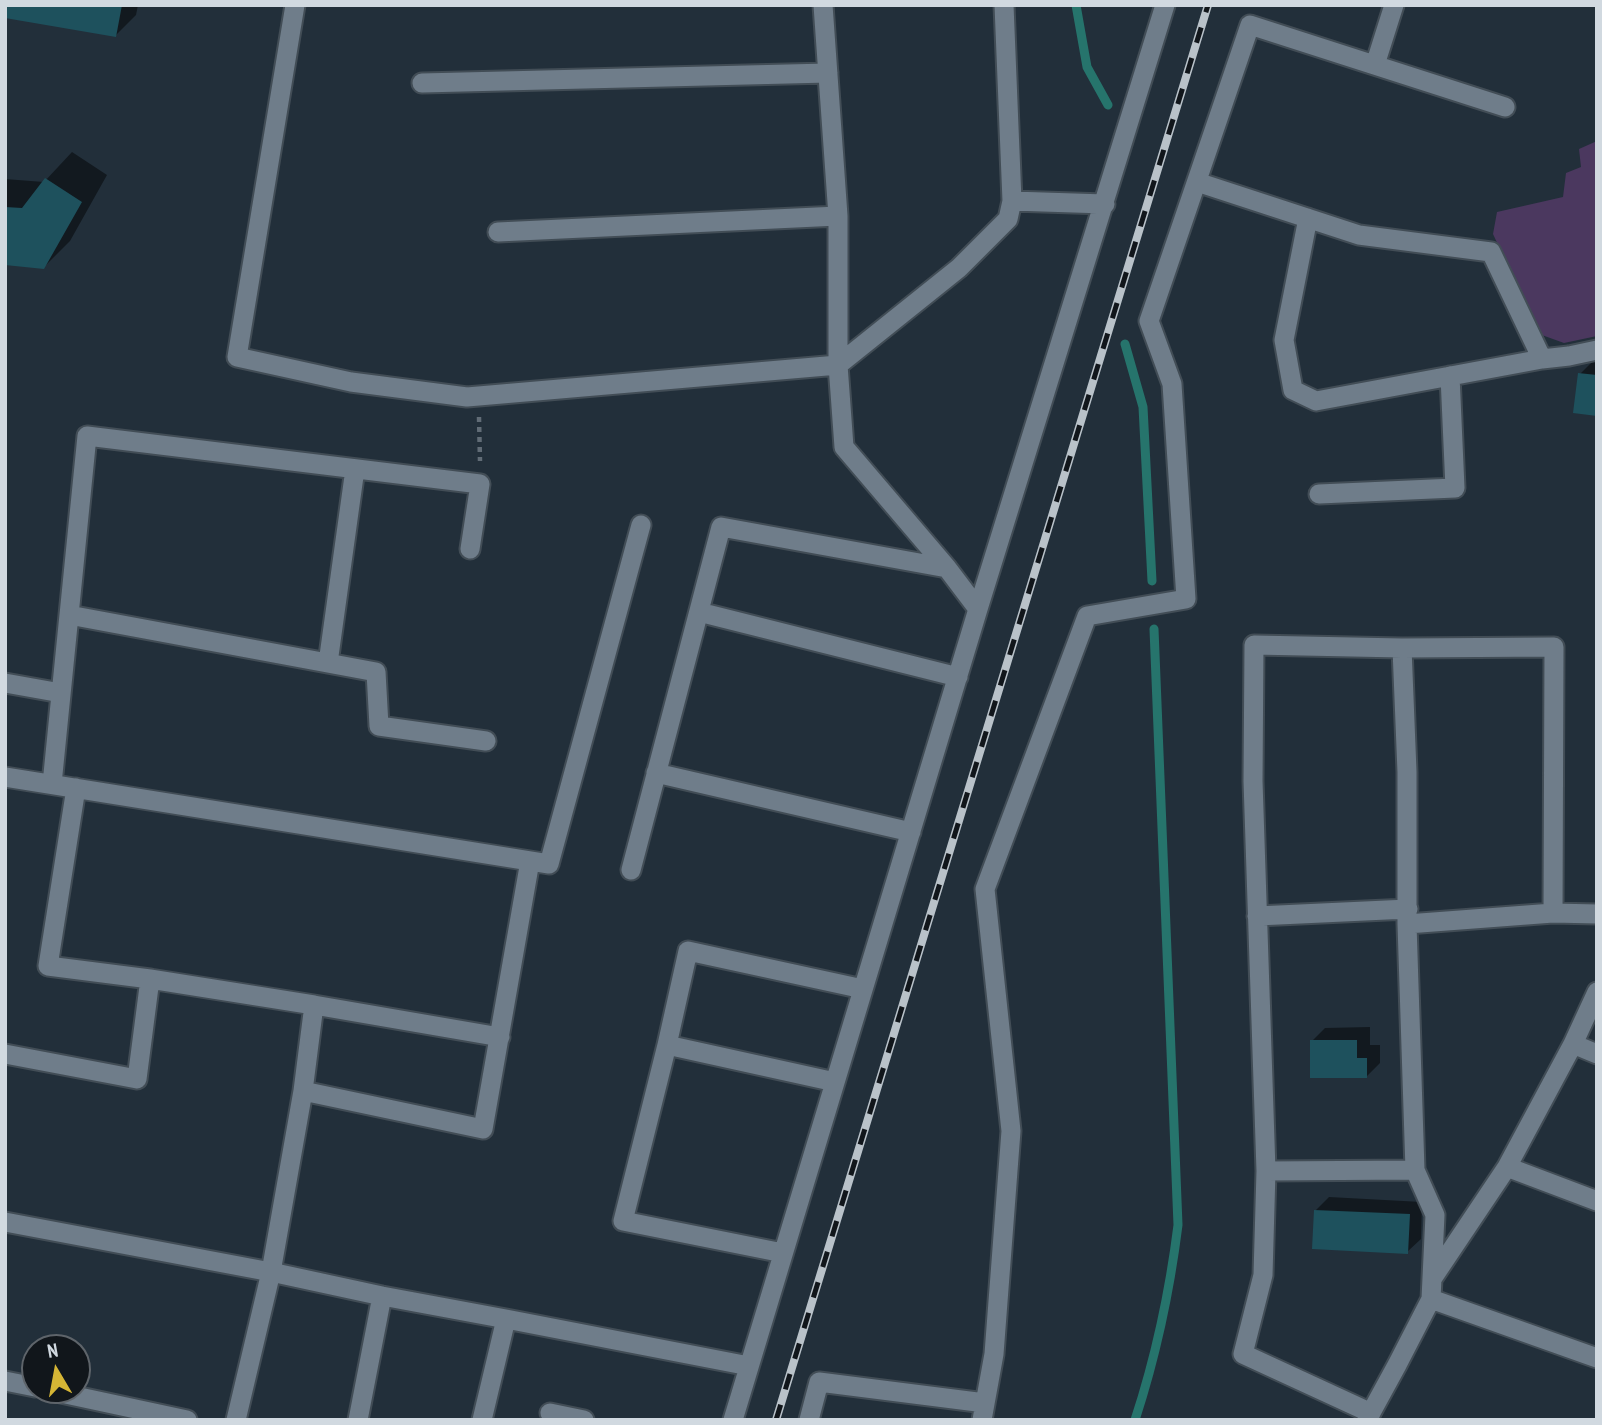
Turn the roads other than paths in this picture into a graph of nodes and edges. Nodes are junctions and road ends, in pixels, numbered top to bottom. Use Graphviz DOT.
graph roads {
  1 [pos="295,5"];
  2 [pos="823,5"];
  3 [pos="1004,5"];
  4 [pos="1165,5"];
  5 [pos="1394,5"];
  6 [pos="1375,65"];
  7 [pos="828,73"];
  8 [pos="422,83"];
  9 [pos="1505,107"];
  10 [pos="1197,182"];
  11 [pos="1012,201"];
  12 [pos="1105,204"];
  13 [pos="838,216"];
  14 [pos="1308,218"];
  15 [pos="498,232"];
  16 [pos="1597,350"];
  17 [pos="1542,359"];
  18 [pos="838,365"];
  19 [pos="1450,376"];
  20 [pos="355,469"];
  21 [pos="1319,494"];
  22 [pos="641,525"];
  23 [pos="470,550"];
  24 [pos="947,568"];
  25 [pos="978,610"];
  26 [pos="699,612"];
  27 [pos="69,615"];
  28 [pos="1402,648"];
  29 [pos="328,663"];
  30 [pos="958,677"];
  31 [pos="5,683"];
  32 [pos="61,693"];
  33 [pos="486,741"];
  34 [pos="656,772"];
  35 [pos="5,777"];
  36 [pos="52,784"];
  37 [pos="76,788"];
  38 [pos="911,832"];
  39 [pos="530,861"];
  40 [pos="631,870"];
  41 [pos="1553,913"];
  42 [pos="1597,914"];
  43 [pos="1258,916"];
  44 [pos="1407,916"];
  45 [pos="150,979"];
  46 [pos="863,989"];
  47 [pos="1597,992"];
  48 [pos="314,1005"];
  49 [pos="499,1037"];
  50 [pos="1573,1044"];
  51 [pos="667,1045"];
  52 [pos="5,1054"];
  53 [pos="1597,1054"];
  54 [pos="835,1082"];
  55 [pos="303,1091"];
  56 [pos="1507,1167"];
  57 [pos="1415,1170"];
  58 [pos="1266,1171"];
  59 [pos="1597,1201"];
  60 [pos="5,1222"];
  61 [pos="783,1253"];
  62 [pos="271,1272"];
  63 [pos="1432,1279"];
  64 [pos="382,1296"];
  65 [pos="1431,1299"];
  66 [pos="506,1319"];
  67 [pos="1597,1358"];
  68 [pos="749,1366"];
  69 [pos="91,1399"];
  70 [pos="983,1411"];
  71 [pos="550,1413"];
  72 [pos="1369,1416"];
  73 [pos="187,1420"];
  74 [pos="236,1420"];
  75 [pos="358,1420"];
  76 [pos="482,1420"];
  77 [pos="584,1420"];
  78 [pos="733,1420"];
  79 [pos="809,1420"];
  1 -- 18 [label="street"];
  2 -- 7 [label="street"];
  3 -- 11 [label="street"];
  4 -- 12 [label="street"];
  5 -- 6 [label="street"];
  6 -- 9 [label="street"];
  6 -- 10 [label="street"];
  7 -- 8 [label="street"];
  7 -- 13 [label="street"];
  10 -- 14 [label="street"];
  10 -- 70 [label="street"];
  11 -- 12 [label="street"];
  11 -- 18 [label="street"];
  12 -- 25 [label="street"];
  13 -- 15 [label="street"];
  13 -- 18 [label="street"];
  14 -- 17 [label="street"];
  14 -- 19 [label="street"];
  16 -- 17 [label="street"];
  17 -- 19 [label="street"];
  18 -- 24 [label="street"];
  19 -- 21 [label="street"];
  20 -- 23 [label="street"];
  20 -- 27 [label="street"];
  20 -- 29 [label="street"];
  22 -- 39 [label="street"];
  24 -- 25 [label="street"];
  24 -- 26 [label="street"];
  25 -- 30 [label="street"];
  26 -- 30 [label="street"];
  26 -- 34 [label="street"];
  27 -- 29 [label="street"];
  27 -- 32 [label="street"];
  28 -- 41 [label="street"];
  28 -- 43 [label="street"];
  28 -- 44 [label="street"];
  29 -- 33 [label="street"];
  30 -- 38 [label="street"];
  31 -- 32 [label="street"];
  32 -- 36 [label="street"];
  34 -- 38 [label="street"];
  34 -- 40 [label="street"];
  35 -- 36 [label="street"];
  36 -- 37 [label="street"];
  37 -- 39 [label="street"];
  37 -- 45 [label="street"];
  38 -- 46 [label="street"];
  39 -- 49 [label="street"];
  41 -- 42 [label="street"];
  41 -- 44 [label="street"];
  43 -- 44 [label="street"];
  43 -- 58 [label="street"];
  44 -- 57 [label="street"];
  45 -- 48 [label="street"];
  45 -- 52 [label="street"];
  46 -- 51 [label="street"];
  46 -- 54 [label="street"];
  47 -- 50 [label="street"];
  48 -- 49 [label="street"];
  48 -- 55 [label="street"];
  49 -- 55 [label="street"];
  50 -- 53 [label="street"];
  50 -- 56 [label="street"];
  51 -- 54 [label="street"];
  51 -- 61 [label="street"];
  54 -- 61 [label="street"];
  55 -- 62 [label="street"];
  56 -- 59 [label="street"];
  56 -- 63 [label="street"];
  57 -- 58 [label="street"];
  57 -- 63 [label="street"];
  58 -- 72 [label="street"];
  60 -- 62 [label="street"];
  61 -- 68 [label="street"];
  62 -- 64 [label="street"];
  62 -- 74 [label="street"];
  63 -- 65 [label="street"];
  64 -- 66 [label="street"];
  64 -- 75 [label="street"];
  65 -- 67 [label="street"];
  65 -- 72 [label="street"];
  66 -- 68 [label="street"];
  66 -- 76 [label="street"];
  68 -- 78 [label="street"];
  69 -- 73 [label="street"];
  70 -- 79 [label="street"];
  71 -- 77 [label="street"];
}
